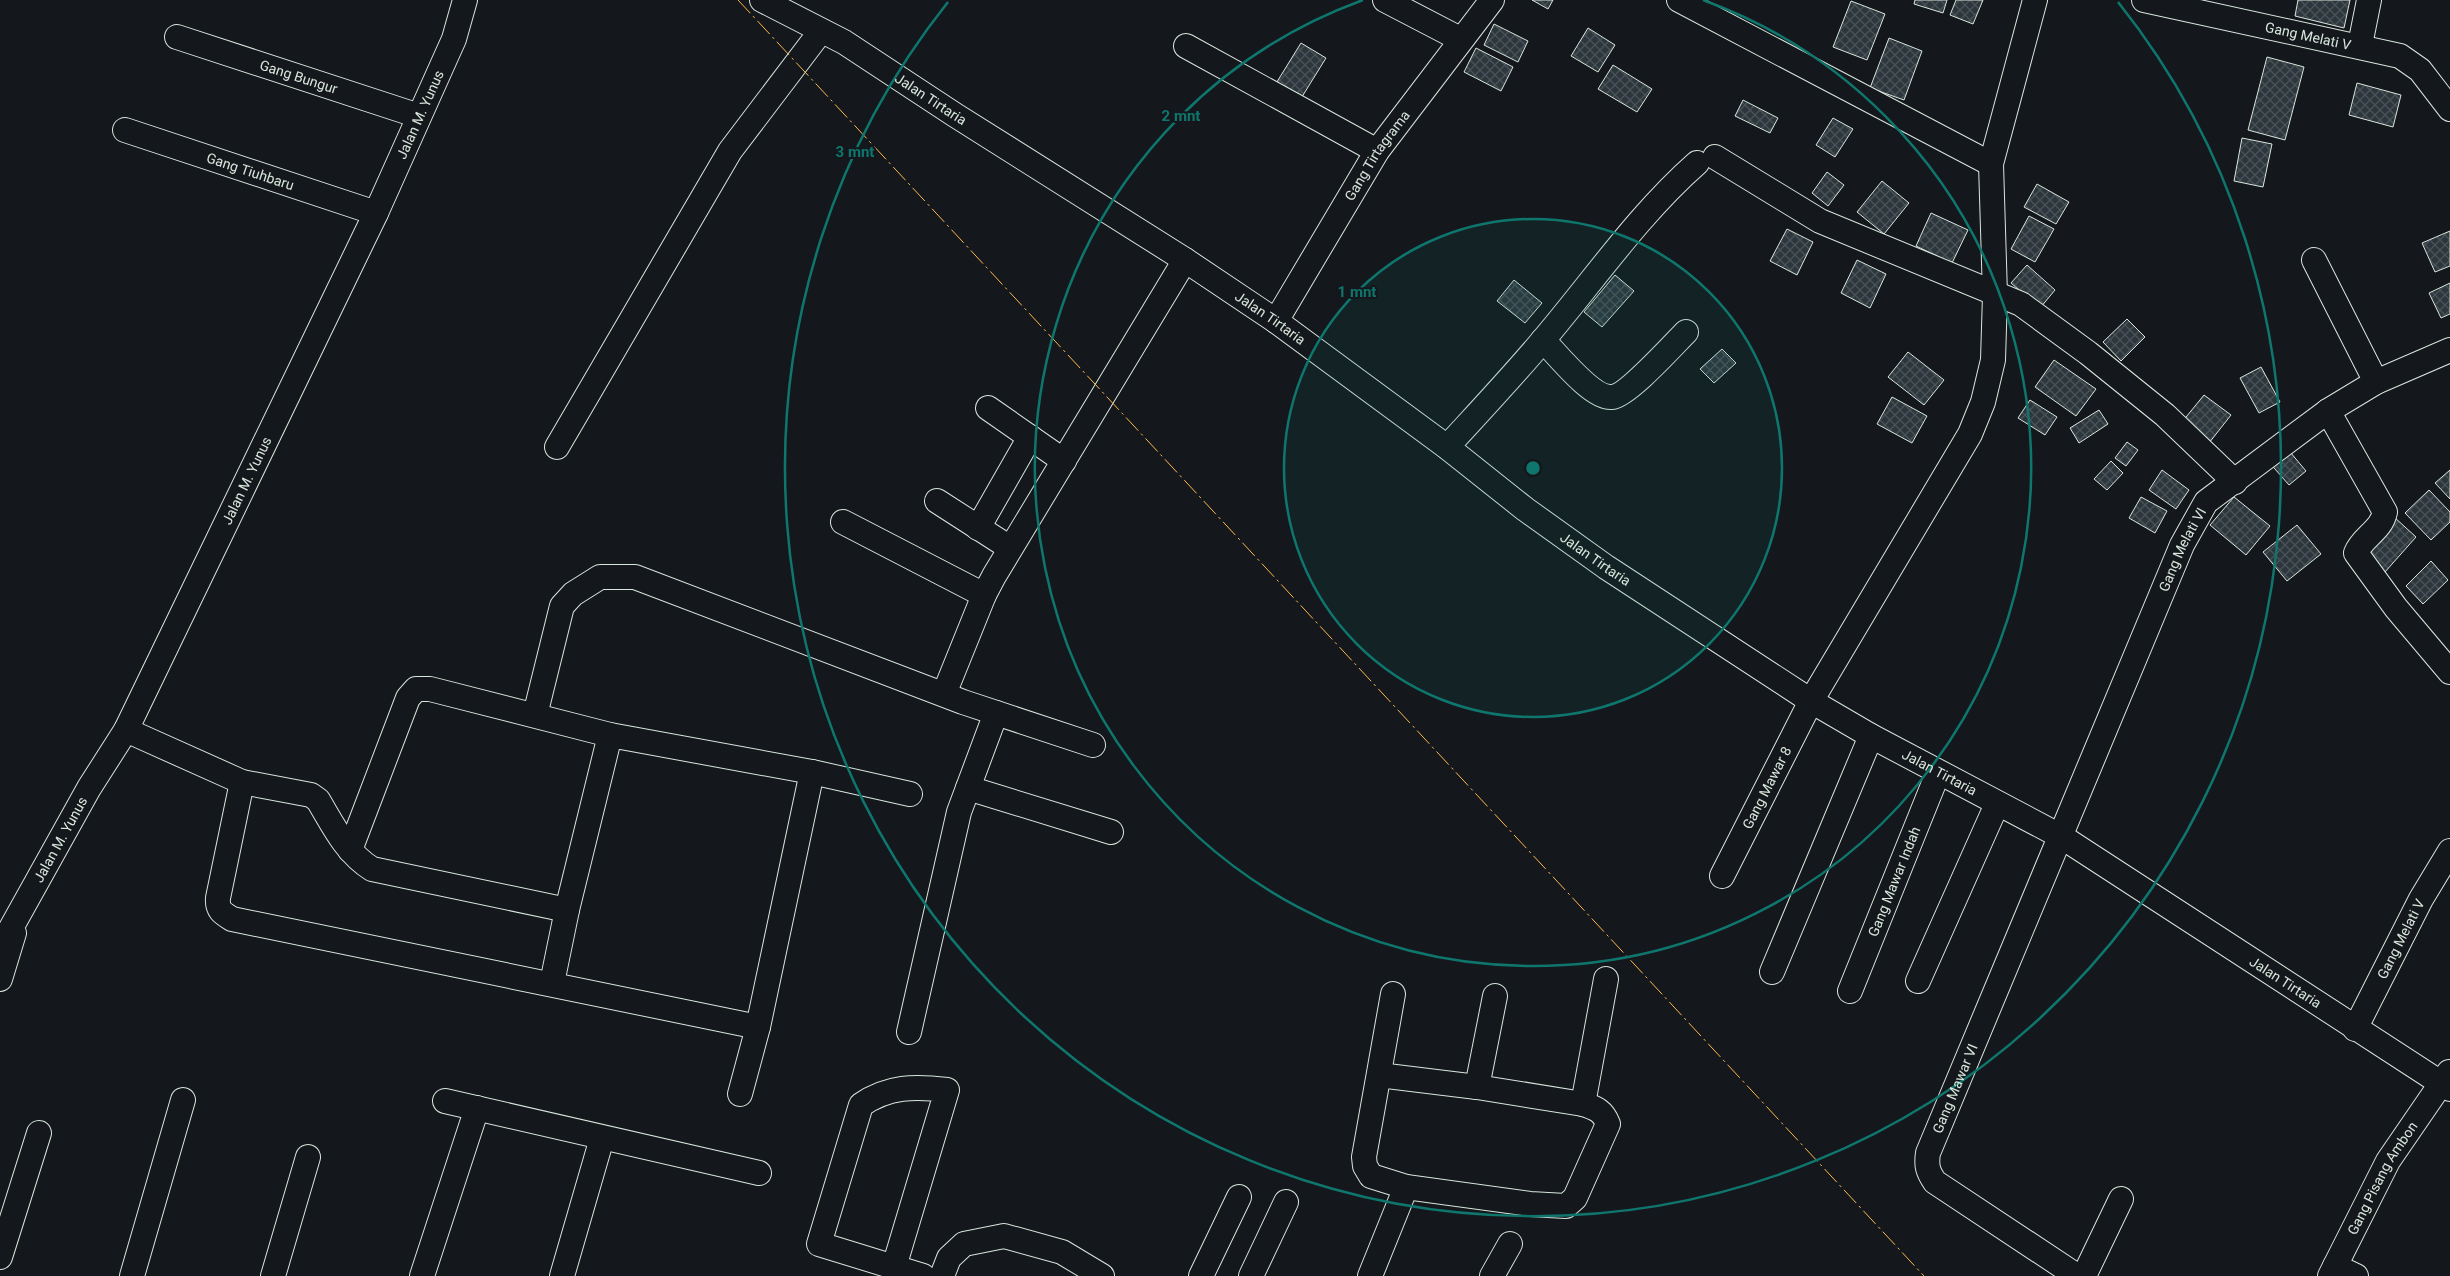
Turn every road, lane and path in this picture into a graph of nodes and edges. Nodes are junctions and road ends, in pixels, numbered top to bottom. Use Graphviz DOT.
graph roads {
  1 [pos="465,0"];
  2 [pos="762,0"];
  3 [pos="1385,0"];
  4 [pos="1492,0"];
  5 [pos="1679,0"];
  6 [pos="2035,0"];
  7 [pos="2144,0"];
  8 [pos="2369,0"];
  9 [pos="821,31"];
  10 [pos="177,37"];
  11 [pos="1460,40"];
  12 [pos="1186,46"];
  13 [pos="2360,46"];
  14 [pos="2450,109"];
  15 [pos="419,116"];
  16 [pos="125,130"];
  17 [pos="1378,151"];
  18 [pos="1992,164"];
  19 [pos="376,213"];
  20 [pos="1185,260"];
  21 [pos="2314,260"];
  22 [pos="1995,295"];
  23 [pos="1276,321"];
  24 [pos="1686,332"];
  25 [pos="1543,340"];
  26 [pos="2450,350"];
  27 [pos="2376,382"];
  28 [pos="988,408"];
  29 [pos="2328,411"];
  30 [pos="1030,437"];
  31 [pos="557,447"];
  32 [pos="1447,447"];
  33 [pos="1064,461"];
  34 [pos="2235,482"];
  35 [pos="937,502"];
  36 [pos="843,522"];
  37 [pos="978,528"];
  38 [pos="1010,548"];
  39 [pos="984,596"];
  40 [pos="2450,672"];
  41 [pos="944,694"];
  42 [pos="1811,701"];
  43 [pos="996,712"];
  44 [pos="535,715"];
  45 [pos="126,730"];
  46 [pos="610,736"];
  47 [pos="1871,736"];
  48 [pos="1094,746"];
  49 [pos="812,772"];
  50 [pos="1938,772"];
  51 [pos="242,782"];
  52 [pos="968,788"];
  53 [pos="910,794"];
  54 [pos="1997,804"];
  55 [pos="1111,832"];
  56 [pos="2062,837"];
  57 [pos="350,850"];
  58 [pos="2450,851"];
  59 [pos="1722,876"];
  60 [pos="567,910"];
  61 [pos="19,914"];
  62 [pos="0,948"];
  63 [pos="1772,972"];
  64 [pos="0,979"];
  65 [pos="1606,979"];
  66 [pos="1918,981"];
  67 [pos="552,984"];
  68 [pos="1850,991"];
  69 [pos="1393,994"];
  70 [pos="1495,996"];
  71 [pos="758,1027"];
  72 [pos="2355,1029"];
  73 [pos="909,1032"];
  74 [pos="1379,1075"];
  75 [pos="2447,1081"];
  76 [pos="1477,1087"];
  77 [pos="740,1094"];
  78 [pos="183,1100"];
  79 [pos="445,1101"];
  80 [pos="1583,1104"];
  81 [pos="477,1108"];
  82 [pos="38,1133"];
  83 [pos="602,1138"];
  84 [pos="308,1157"];
  85 [pos="759,1173"];
  86 [pos="1406,1188"];
  87 [pos="1239,1197"];
  88 [pos="2121,1199"];
  89 [pos="1286,1202"];
  90 [pos="1510,1244"];
  91 [pos="0,1257"];
  92 [pos="894,1267"];
  93 [pos="2340,1272"];
  94 [pos="132,1276"];
  95 [pos="273,1276"];
  96 [pos="422,1276"];
  97 [pos="562,1276"];
  98 [pos="924,1276"];
  99 [pos="942,1276"];
  100 [pos="1102,1276"];
  101 [pos="1200,1276"];
  102 [pos="1251,1276"];
  103 [pos="1370,1276"];
  104 [pos="1492,1276"];
  105 [pos="2077,1276"];
  106 [pos="2084,1276"];
  1 -- 15 [label="street, Jalan M. Yunus"];
  2 -- 9 [label="street, Jalan Tirtaria"];
  3 -- 11 [label="street"];
  4 -- 11 [label="street, Gang Tirtagrama"];
  5 -- 18 [label="street"];
  6 -- 18 [label="street, Gang Mawar 8"];
  7 -- 13 [label="street, Gang Melati V"];
  8 -- 13 [label="street"];
  9 -- 20 [label="street, Jalan Tirtaria"];
  9 -- 31 [label="street"];
  10 -- 15 [label="street, Gang Bungur"];
  11 -- 17 [label="street, Gang Tirtagrama"];
  12 -- 17 [label="street"];
  13 -- 14 [label="street, Gang Melati V"];
  15 -- 19 [label="street, Jalan M. Yunus"];
  16 -- 19 [label="street, Gang Tiuhbaru"];
  17 -- 23 [label="street, Gang Tirtagrama"];
  18 -- 22 [label="street, Gang Mawar 8"];
  19 -- 45 [label="street, Jalan M. Yunus"];
  20 -- 23 [label="street, Jalan Tirtaria"];
  20 -- 33 [label="street"];
  21 -- 27 [label="street"];
  22 -- 25 [label="street"];
  22 -- 34 [label="street"];
  22 -- 42 [label="street, Gang Mawar 8"];
  23 -- 32 [label="street, Jalan Tirtaria"];
  24 -- 25 [label="street"];
  25 -- 32 [label="street"];
  26 -- 27 [label="street, Gang Melati VI"];
  27 -- 29 [label="street, Gang Melati VI"];
  28 -- 30 [label="street"];
  29 -- 34 [label="street, Gang Melati VI"];
  29 -- 40 [label="street"];
  30 -- 33 [label="street"];
  30 -- 37 [label="street"];
  32 -- 42 [label="street, Jalan Tirtaria"];
  33 -- 38 [label="street"];
  34 -- 56 [label="street, Gang Melati VI"];
  35 -- 37 [label="street"];
  36 -- 39 [label="street"];
  37 -- 38 [label="street"];
  38 -- 39 [label="street"];
  39 -- 41 [label="street"];
  41 -- 43 [label="street"];
  41 -- 44 [label="street"];
  42 -- 47 [label="street, Jalan Tirtaria"];
  42 -- 59 [label="street, Gang Mawar 8"];
  43 -- 48 [label="street"];
  43 -- 52 [label="street"];
  44 -- 46 [label="street"];
  44 -- 57 [label="street"];
  45 -- 51 [label="street"];
  45 -- 61 [label="street, Jalan M. Yunus"];
  46 -- 49 [label="street"];
  46 -- 60 [label="street"];
  47 -- 50 [label="street, Jalan Tirtaria"];
  47 -- 63 [label="street"];
  49 -- 53 [label="street"];
  49 -- 71 [label="street"];
  50 -- 54 [label="street, Jalan Tirtaria"];
  50 -- 68 [label="street, Gang Mawar Indah"];
  51 -- 57 [label="street"];
  51 -- 67 [label="street"];
  52 -- 55 [label="street"];
  52 -- 73 [label="street"];
  54 -- 56 [label="street, Jalan Tirtaria"];
  54 -- 66 [label="street"];
  56 -- 72 [label="street, Jalan Tirtaria"];
  56 -- 105 [label="street, Gang Mawar VI"];
  57 -- 60 [label="street"];
  58 -- 72 [label="street, Gang Melati V"];
  60 -- 67 [label="street"];
  61 -- 62 [label="street, Jalan M. Yunus"];
  61 -- 64 [label="street"];
  65 -- 80 [label="street"];
  67 -- 71 [label="street"];
  69 -- 74 [label="street"];
  70 -- 76 [label="street"];
  71 -- 77 [label="street"];
  72 -- 75 [label="street, Jalan Tirtaria"];
  74 -- 76 [label="street"];
  74 -- 86 [label="street"];
  75 -- 93 [label="street, Gang Pisang Ambon"];
  76 -- 80 [label="street"];
  78 -- 94 [label="street"];
  79 -- 81 [label="street"];
  80 -- 86 [label="street"];
  81 -- 83 [label="street"];
  81 -- 96 [label="street"];
  82 -- 91 [label="street"];
  83 -- 85 [label="street"];
  83 -- 97 [label="street"];
  84 -- 95 [label="street"];
  86 -- 103 [label="street"];
  87 -- 101 [label="street"];
  88 -- 106 [label="street"];
  89 -- 102 [label="street"];
  90 -- 104 [label="street"];
  92 -- 92 [label="street"];
  92 -- 98 [label="street"];
  99 -- 100 [label="street"];
}
